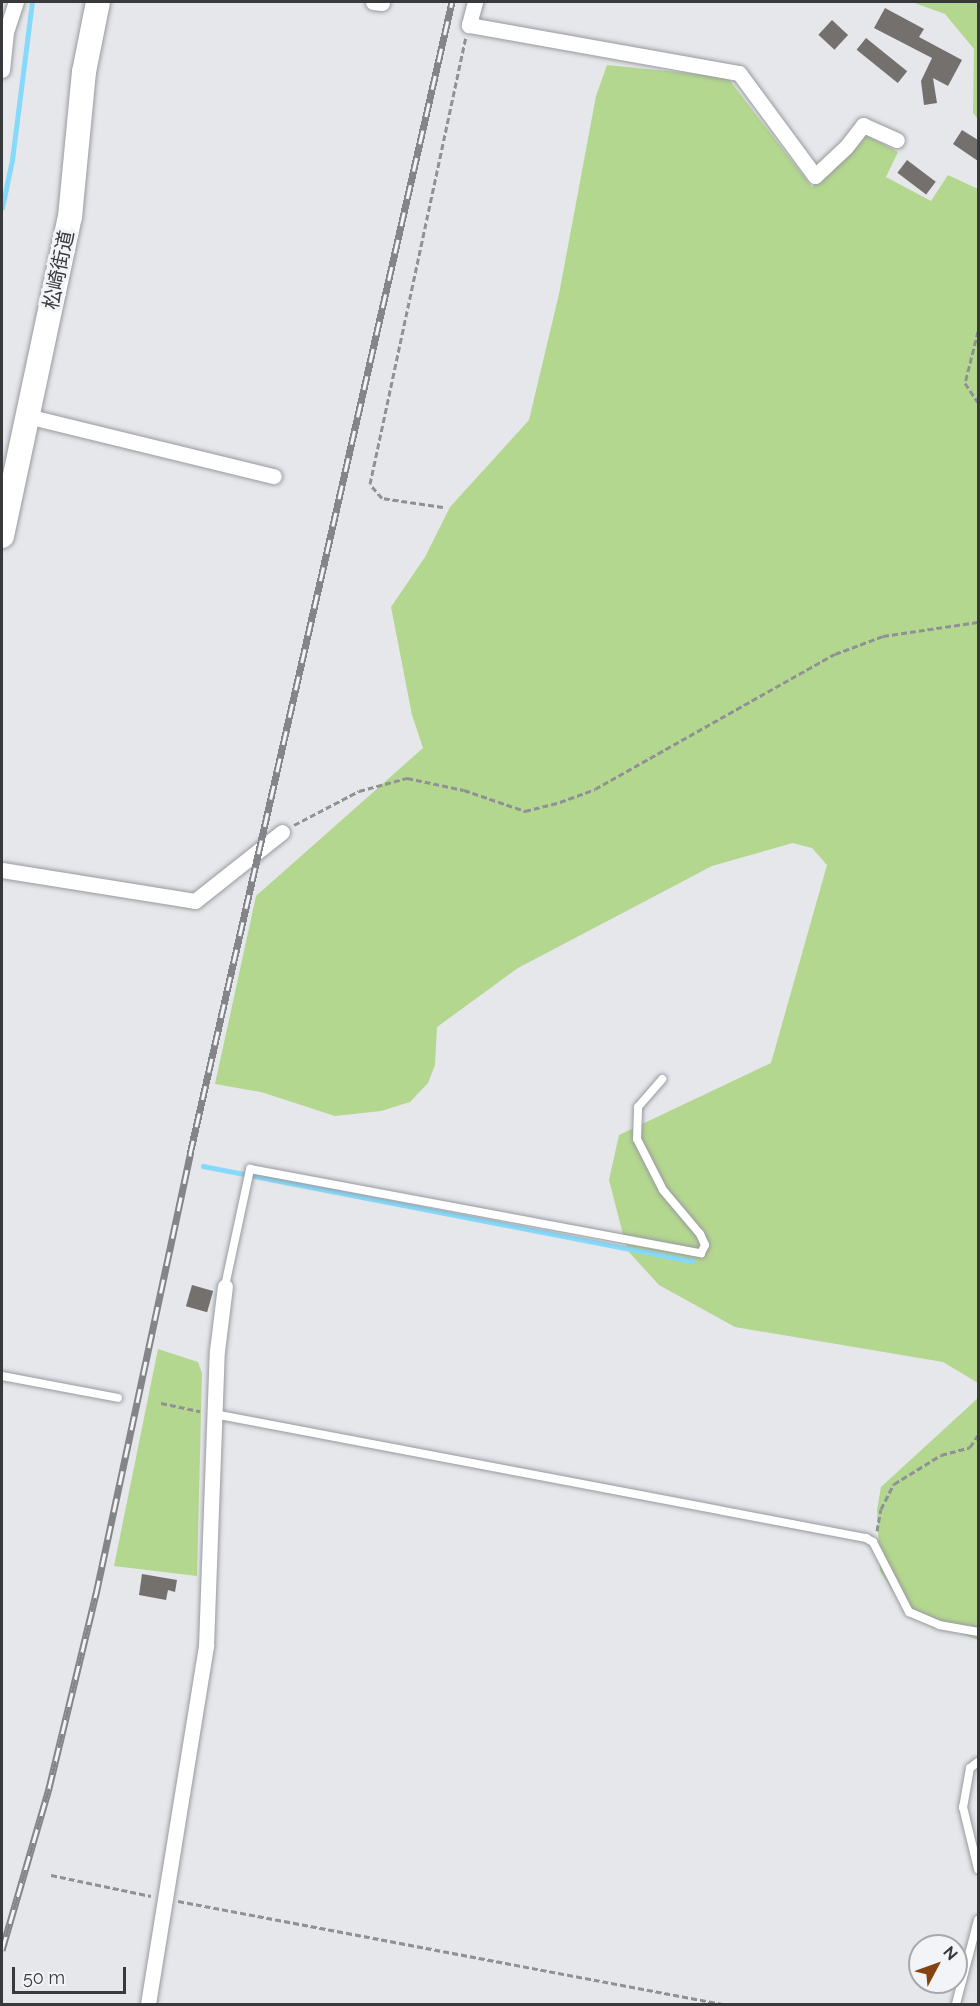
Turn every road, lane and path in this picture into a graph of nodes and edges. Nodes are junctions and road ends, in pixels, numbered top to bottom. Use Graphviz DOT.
graph roads {
  1 [pos="16,2"];
  2 [pos="98,2"];
  3 [pos="474,2"];
  4 [pos="469,26"];
  5 [pos="2,70"];
  6 [pos="897,140"];
  7 [pos="978,331"];
  8 [pos="978,402"];
  9 [pos="27,416"];
  10 [pos="274,476"];
  11 [pos="443,507"];
  12 [pos="2,536"];
  13 [pos="978,622"];
  14 [pos="282,832"];
  15 [pos="2,870"];
  16 [pos="662,1079"];
  17 [pos="225,1286"];
  18 [pos="2,1376"];
  19 [pos="118,1398"];
  20 [pos="161,1403"];
  21 [pos="214,1414"];
  22 [pos="978,1435"];
  23 [pos="873,1542"];
  24 [pos="978,1632"];
  25 [pos="978,1762"];
  26 [pos="978,1869"];
  27 [pos="51,1875"];
  28 [pos="166,1899"];
  29 [pos="978,1920"];
  30 [pos="148,2004"];
  31 [pos="722,2004"];
  32 [pos="956,2004"];
  1 -- 5 [label="street"];
  2 -- 9 [label="main road, 松崎街道"];
  3 -- 4 [label="street"];
  4 -- 6 [label="street"];
  4 -- 11 [label="path"];
  7 -- 8 [label="path"];
  9 -- 10 [label="street"];
  9 -- 12 [label="main road, 松崎街道"];
  13 -- 14 [label="path"];
  14 -- 15 [label="street"];
  16 -- 17 [label="lane"];
  17 -- 21 [label="street"];
  18 -- 19 [label="lane"];
  20 -- 21 [label="path"];
  21 -- 23 [label="lane"];
  21 -- 28 [label="street"];
  22 -- 23 [label="path"];
  23 -- 24 [label="lane"];
  25 -- 26 [label="lane"];
  27 -- 28 [label="path"];
  28 -- 30 [label="street"];
  28 -- 31 [label="path"];
  29 -- 32 [label="lane"];
}
